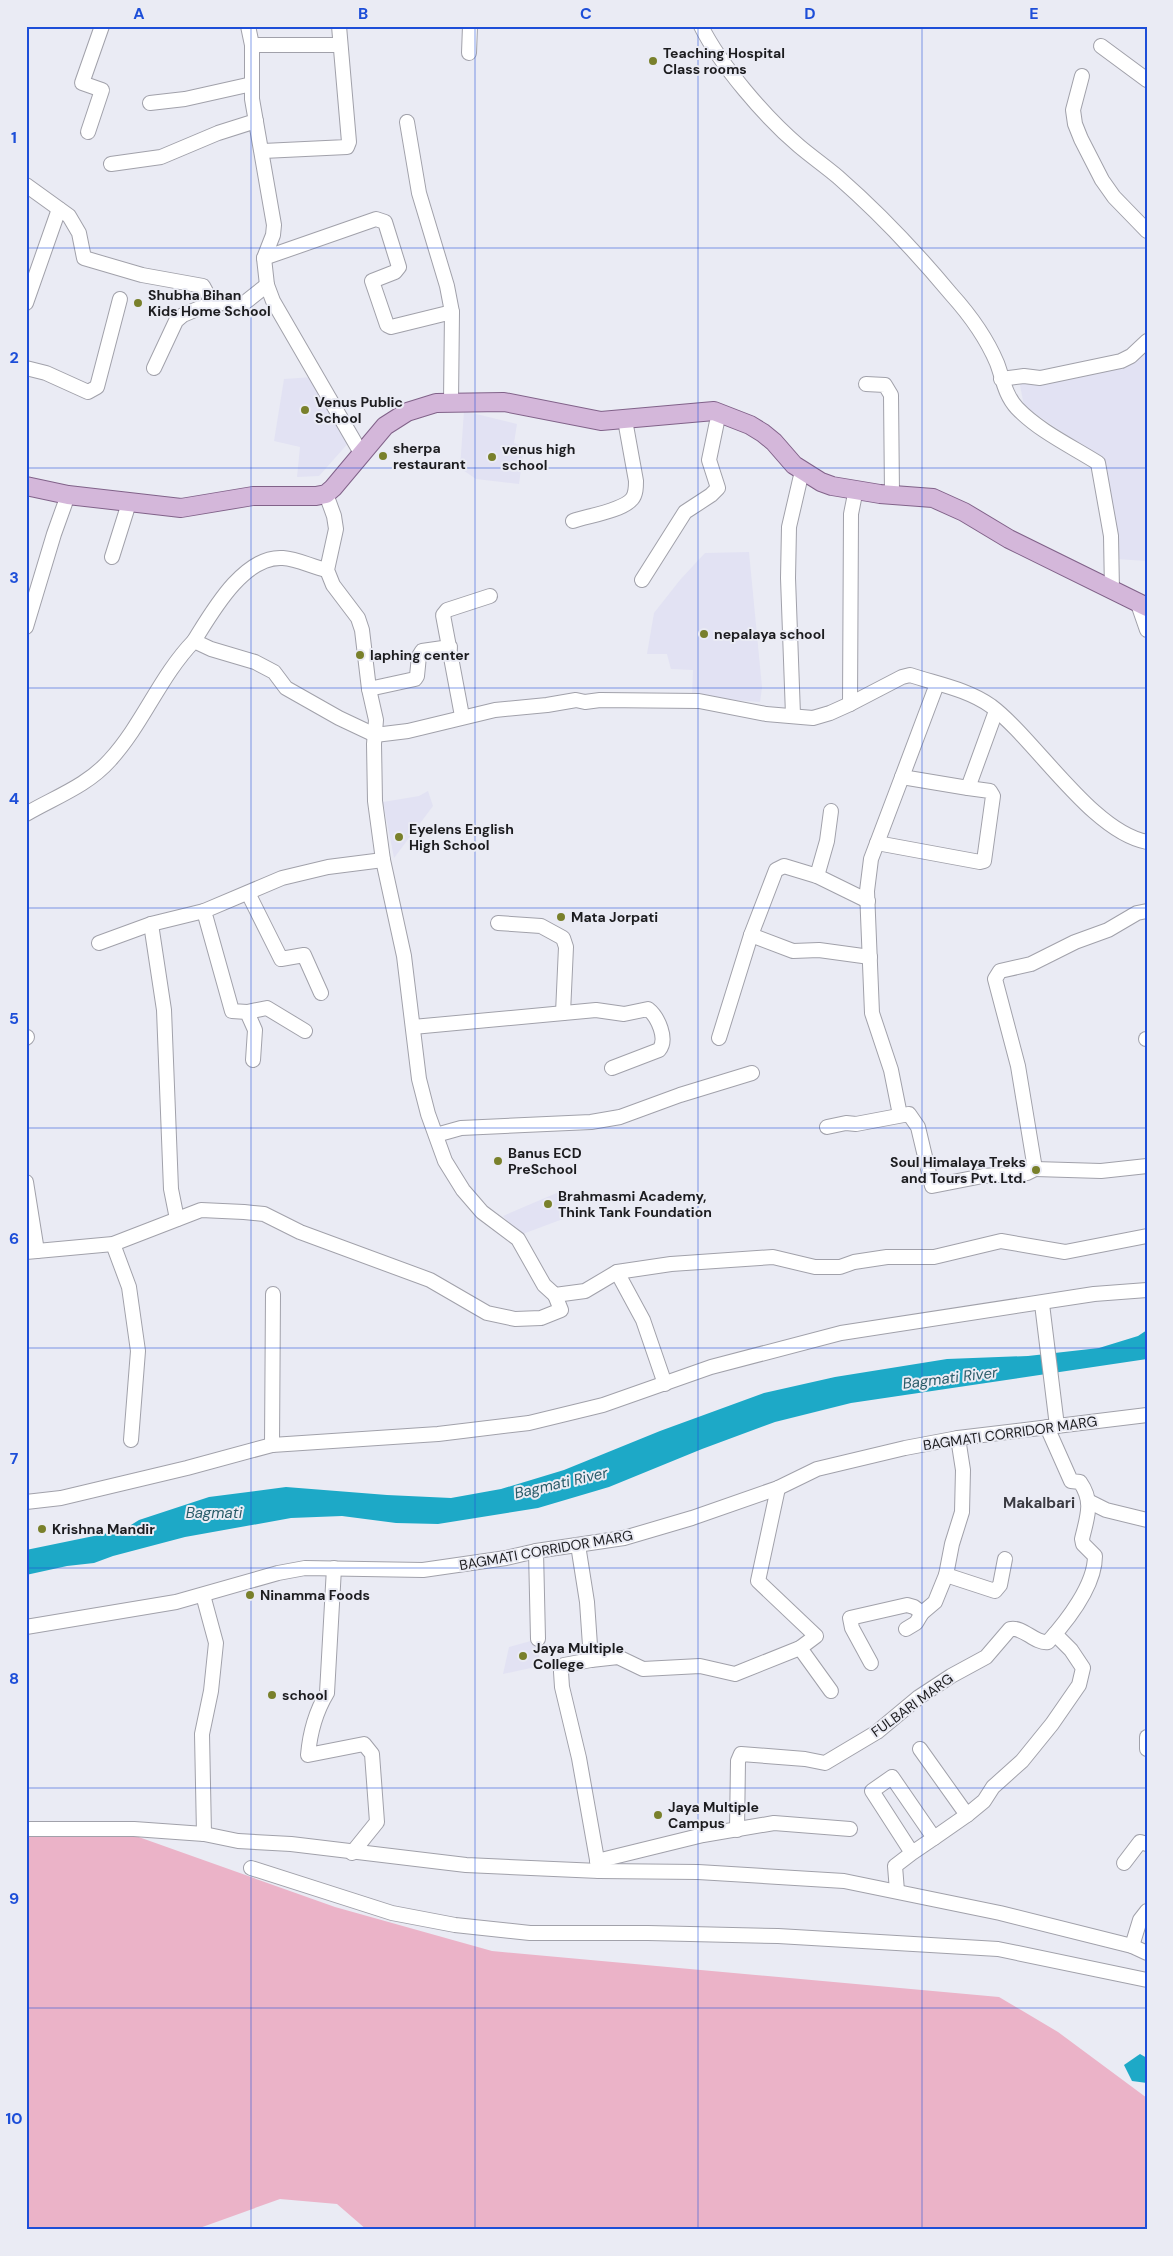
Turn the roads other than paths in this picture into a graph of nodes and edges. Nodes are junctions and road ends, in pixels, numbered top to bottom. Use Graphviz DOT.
graph roads {
  1 [pos="102,26"];
  2 [pos="248,26"];
  3 [pos="339,26"];
  4 [pos="470,26"];
  5 [pos="701,26"];
  6 [pos="252,45"];
  7 [pos="340,45"];
  8 [pos="1101,46"];
  9 [pos="469,53"];
  10 [pos="1082,76"];
  11 [pos="1147,80"];
  12 [pos="252,84"];
  13 [pos="150,103"];
  14 [pos="256,122"];
  15 [pos="407,122"];
  16 [pos="88,132"];
  17 [pos="263,151"];
  18 [pos="111,164"];
  19 [pos="26,185"];
  20 [pos="59,209"];
  21 [pos="1147,231"];
  22 [pos="264,258"];
  23 [pos="267,285"];
  24 [pos="120,299"];
  25 [pos="26,303"];
  26 [pos="218,304"];
  27 [pos="452,312"];
  28 [pos="1147,341"];
  29 [pos="26,368"];
  30 [pos="154,368"];
  31 [pos="1002,379"];
  32 [pos="866,384"];
  33 [pos="452,401"];
  34 [pos="719,412"];
  35 [pos="624,420"];
  36 [pos="361,453"];
  37 [pos="802,471"];
  38 [pos="26,486"];
  39 [pos="856,489"];
  40 [pos="326,494"];
  41 [pos="892,494"];
  42 [pos="68,495"];
  43 [pos="129,503"];
  44 [pos="572,521"];
  45 [pos="112,557"];
  46 [pos="327,570"];
  47 [pos="642,580"];
  48 [pos="1112,591"];
  49 [pos="490,596"];
  50 [pos="1142,606"];
  51 [pos="26,627"];
  52 [pos="1147,630"];
  53 [pos="194,641"];
  54 [pos="450,647"];
  55 [pos="937,684"];
  56 [pos="369,689"];
  57 [pos="850,704"];
  58 [pos="996,711"];
  59 [pos="793,715"];
  60 [pos="462,716"];
  61 [pos="375,735"];
  62 [pos="902,776"];
  63 [pos="968,788"];
  64 [pos="831,811"];
  65 [pos="26,814"];
  66 [pos="1147,842"];
  67 [pos="877,843"];
  68 [pos="383,860"];
  69 [pos="818,876"];
  70 [pos="248,893"];
  71 [pos="868,901"];
  72 [pos="204,911"];
  73 [pos="1147,912"];
  74 [pos="498,923"];
  75 [pos="151,924"];
  76 [pos="751,934"];
  77 [pos="100,944"];
  78 [pos="870,957"];
  79 [pos="321,993"];
  80 [pos="247,1012"];
  81 [pos="562,1013"];
  82 [pos="412,1028"];
  83 [pos="305,1031"];
  84 [pos="719,1038"];
  85 [pos="253,1060"];
  86 [pos="612,1068"];
  87 [pos="752,1073"];
  88 [pos="900,1115"];
  89 [pos="827,1127"];
  90 [pos="436,1135"];
  91 [pos="1147,1166"];
  92 [pos="1035,1169"];
  93 [pos="26,1182"];
  94 [pos="177,1219"];
  95 [pos="1147,1236"];
  96 [pos="113,1244"];
  97 [pos="32,1251"];
  98 [pos="617,1272"];
  99 [pos="1147,1290"];
  100 [pos="273,1294"];
  101 [pos="555,1295"];
  102 [pos="1042,1304"];
  103 [pos="665,1384"];
  104 [pos="1147,1415"];
  105 [pos="1052,1427"];
  106 [pos="958,1438"];
  107 [pos="131,1440"];
  108 [pos="272,1445"];
  109 [pos="778,1488"];
  110 [pos="26,1502"];
  111 [pos="1090,1502"];
  112 [pos="1147,1520"];
  113 [pos="578,1545"];
  114 [pos="536,1551"];
  115 [pos="1005,1559"];
  116 [pos="334,1568"];
  117 [pos="946,1575"];
  118 [pos="204,1595"];
  119 [pos="922,1613"];
  120 [pos="26,1628"];
  121 [pos="906,1629"];
  122 [pos="1055,1634"];
  123 [pos="538,1639"];
  124 [pos="800,1648"];
  125 [pos="591,1660"];
  126 [pos="871,1663"];
  127 [pos="831,1691"];
  128 [pos="1147,1736"];
  129 [pos="920,1749"];
  130 [pos="1147,1749"];
  131 [pos="967,1815"];
  132 [pos="26,1829"];
  133 [pos="737,1830"];
  134 [pos="850,1830"];
  135 [pos="204,1834"];
  136 [pos="934,1838"];
  137 [pos="1147,1844"];
  138 [pos="352,1853"];
  139 [pos="912,1853"];
  140 [pos="1124,1863"];
  141 [pos="598,1866"];
  142 [pos="251,1868"];
  143 [pos="897,1891"];
  144 [pos="1147,1911"];
  145 [pos="1132,1946"];
  146 [pos="1147,1954"];
  147 [pos="1147,1980"];
  1 -- 16 [label="street"];
  2 -- 6 [label="street"];
  3 -- 7 [label="street"];
  4 -- 9 [label="street"];
  5 -- 31 [label="street"];
  6 -- 7 [label="street"];
  6 -- 12 [label="street"];
  7 -- 17 [label="street"];
  8 -- 11 [label="street"];
  10 -- 21 [label="street"];
  12 -- 13 [label="street"];
  12 -- 14 [label="street"];
  14 -- 17 [label="street"];
  14 -- 18 [label="street"];
  15 -- 27 [label="street"];
  17 -- 22 [label="street"];
  19 -- 20 [label="street"];
  20 -- 25 [label="street"];
  20 -- 26 [label="street"];
  22 -- 23 [label="street"];
  22 -- 27 [label="street"];
  23 -- 26 [label="street"];
  23 -- 36 [label="street"];
  24 -- 29 [label="street"];
  26 -- 30 [label="street"];
  27 -- 33 [label="street"];
  28 -- 31 [label="street"];
  31 -- 48 [label="street"];
  32 -- 41 [label="street"];
  33 -- 35 [label="main road"];
  33 -- 36 [label="main road"];
  34 -- 35 [label="main road"];
  34 -- 37 [label="main road"];
  34 -- 47 [label="street"];
  35 -- 44 [label="street"];
  36 -- 40 [label="main road"];
  37 -- 39 [label="main road"];
  37 -- 59 [label="street"];
  38 -- 42 [label="main road"];
  39 -- 41 [label="main road"];
  39 -- 57 [label="street"];
  40 -- 43 [label="main road"];
  40 -- 46 [label="street"];
  41 -- 48 [label="main road"];
  42 -- 43 [label="main road"];
  42 -- 51 [label="street"];
  43 -- 45 [label="street"];
  46 -- 53 [label="street"];
  46 -- 56 [label="street"];
  48 -- 50 [label="main road"];
  49 -- 54 [label="street"];
  50 -- 52 [label="street"];
  53 -- 61 [label="street"];
  53 -- 65 [label="street"];
  54 -- 56 [label="street"];
  54 -- 60 [label="street"];
  55 -- 57 [label="street"];
  55 -- 58 [label="street"];
  55 -- 62 [label="street"];
  56 -- 61 [label="street"];
  57 -- 59 [label="street"];
  58 -- 63 [label="street"];
  58 -- 66 [label="street"];
  59 -- 60 [label="street"];
  60 -- 61 [label="street"];
  61 -- 68 [label="street"];
  62 -- 63 [label="street"];
  62 -- 67 [label="street"];
  63 -- 67 [label="street"];
  64 -- 69 [label="street"];
  67 -- 71 [label="street"];
  68 -- 70 [label="street"];
  68 -- 82 [label="street"];
  69 -- 71 [label="street"];
  69 -- 76 [label="street"];
  70 -- 72 [label="street"];
  70 -- 79 [label="street"];
  71 -- 78 [label="street"];
  72 -- 75 [label="street"];
  72 -- 80 [label="street"];
  73 -- 92 [label="street"];
  74 -- 81 [label="street"];
  75 -- 77 [label="street"];
  75 -- 94 [label="street"];
  76 -- 78 [label="street"];
  76 -- 84 [label="street"];
  78 -- 88 [label="street"];
  80 -- 83 [label="street"];
  80 -- 85 [label="street"];
  81 -- 82 [label="street"];
  81 -- 86 [label="street"];
  82 -- 90 [label="street"];
  87 -- 90 [label="street"];
  88 -- 89 [label="street"];
  88 -- 92 [label="street"];
  90 -- 101 [label="street"];
  91 -- 92 [label="street"];
  93 -- 97 [label="street"];
  94 -- 96 [label="street"];
  94 -- 101 [label="street"];
  95 -- 98 [label="street"];
  96 -- 97 [label="street"];
  96 -- 107 [label="street"];
  98 -- 101 [label="street"];
  98 -- 103 [label="street"];
  99 -- 102 [label="street"];
  100 -- 108 [label="street"];
  102 -- 103 [label="street"];
  102 -- 105 [label="street"];
  103 -- 108 [label="street"];
  104 -- 105 [label="street, BAGMATI CORRIDOR MARG"];
  105 -- 106 [label="street, BAGMATI CORRIDOR MARG"];
  105 -- 111 [label="street"];
  106 -- 109 [label="street, BAGMATI CORRIDOR MARG"];
  106 -- 117 [label="street"];
  108 -- 110 [label="street"];
  109 -- 113 [label="street, BAGMATI CORRIDOR MARG"];
  109 -- 124 [label="street"];
  111 -- 112 [label="street"];
  111 -- 122 [label="street"];
  113 -- 114 [label="street, BAGMATI CORRIDOR MARG"];
  113 -- 125 [label="street"];
  114 -- 116 [label="street, BAGMATI CORRIDOR MARG"];
  114 -- 123 [label="street"];
  115 -- 117 [label="street"];
  116 -- 118 [label="street, BAGMATI CORRIDOR MARG"];
  116 -- 138 [label="street"];
  117 -- 119 [label="street"];
  118 -- 120 [label="street, BAGMATI CORRIDOR MARG"];
  118 -- 135 [label="street"];
  119 -- 121 [label="street"];
  119 -- 126 [label="street"];
  122 -- 131 [label="street"];
  122 -- 133 [label="street, FULBARI MARG"];
  124 -- 125 [label="street"];
  124 -- 127 [label="street"];
  125 -- 141 [label="street"];
  128 -- 130 [label="street"];
  129 -- 131 [label="street"];
  131 -- 136 [label="street"];
  132 -- 135 [label="street"];
  133 -- 134 [label="street"];
  133 -- 141 [label="street"];
  135 -- 138 [label="street"];
  136 -- 139 [label="street"];
  136 -- 139 [label="street"];
  137 -- 140 [label="street"];
  138 -- 141 [label="street"];
  139 -- 143 [label="street"];
  141 -- 143 [label="street"];
  142 -- 147 [label="street"];
  143 -- 145 [label="street"];
  144 -- 145 [label="street"];
  145 -- 146 [label="street"];
}
